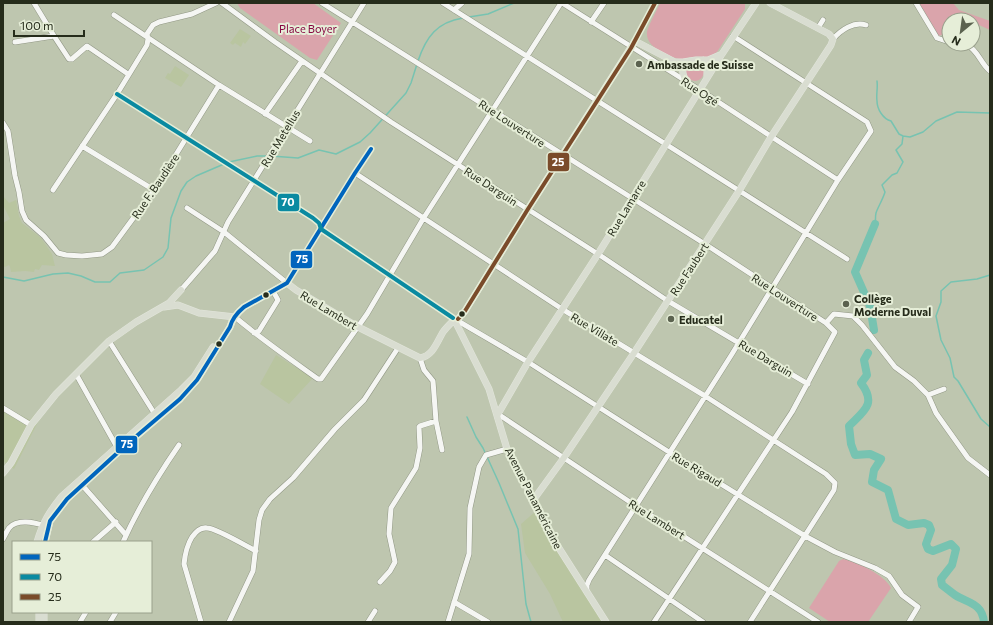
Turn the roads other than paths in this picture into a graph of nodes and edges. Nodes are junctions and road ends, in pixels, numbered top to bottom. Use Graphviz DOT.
graph roads {
  1 [pos="34,3"];
  2 [pos="216,3"];
  3 [pos="222,3"];
  4 [pos="322,3"];
  5 [pos="364,3"];
  6 [pos="443,3"];
  7 [pos="462,3"];
  8 [pos="561,3"];
  9 [pos="604,3"];
  10 [pos="655,3"];
  11 [pos="756,3"];
  12 [pos="770,3"];
  13 [pos="916,3"];
  14 [pos="454,10"];
  15 [pos="114,15"];
  16 [pos="823,20"];
  17 [pos="591,22"];
  18 [pos="352,23"];
  19 [pos="866,25"];
  20 [pos="818,28"];
  21 [pos="54,36"];
  22 [pos="733,36"];
  23 [pos="831,36"];
  24 [pos="148,39"];
  25 [pos="941,39"];
  26 [pos="635,41"];
  27 [pos="16,42"];
  28 [pos="631,48"];
  29 [pos="977,52"];
  30 [pos="722,54"];
  31 [pos="528,56"];
  32 [pos="703,60"];
  33 [pos="302,61"];
  34 [pos="685,62"];
  35 [pos="990,71"];
  36 [pos="320,73"];
  37 [pos="128,74"];
  38 [pos="707,79"];
  39 [pos="687,82"];
  40 [pos="807,82"];
  41 [pos="219,85"];
  42 [pos="700,90"];
  43 [pos="117,94"];
  44 [pos="598,101"];
  45 [pos="493,110"];
  46 [pos="265,114"];
  47 [pos="3,123"];
  48 [pos="286,127"];
  49 [pos="771,137"];
  50 [pos="186,138"];
  51 [pos="310,140"];
  52 [pos="666,144"];
  53 [pos="82,146"];
  54 [pos="371,149"];
  55 [pos="563,155"];
  56 [pos="458,165"];
  57 [pos="355,173"];
  58 [pos="838,180"];
  59 [pos="253,181"];
  60 [pos="53,190"];
  61 [pos="154,190"];
  62 [pos="739,191"];
  63 [pos="632,199"];
  64 [pos="187,208"];
  65 [pos="528,209"];
  66 [pos="423,219"];
  67 [pos="321,229"];
  68 [pos="224,232"];
  69 [pos="806,233"];
  70 [pos="705,244"];
  71 [pos="598,254"];
  72 [pos="847,259"];
  73 [pos="494,264"];
  74 [pos="390,276"];
  75 [pos="287,283"];
  76 [pos="773,288"];
  77 [pos="181,290"];
  78 [pos="273,291"];
  79 [pos="668,300"];
  80 [pos="162,307"];
  81 [pos="183,307"];
  82 [pos="562,309"];
  83 [pos="233,320"];
  84 [pos="455,321"];
  85 [pos="826,323"];
  86 [pos="358,327"];
  87 [pos="254,333"];
  88 [pos="109,341"];
  89 [pos="739,342"];
  90 [pos="398,348"];
  91 [pos="634,353"];
  92 [pos="420,358"];
  93 [pos="528,362"];
  94 [pos="76,374"];
  95 [pos="808,384"];
  96 [pos="944,388"];
  97 [pos="928,395"];
  98 [pos="705,396"];
  99 [pos="598,407"];
  100 [pos="3,408"];
  101 [pos="498,414"];
  102 [pos="156,416"];
  103 [pos="436,421"];
  104 [pos="31,424"];
  105 [pos="774,441"];
  106 [pos="179,445"];
  107 [pos="507,449"];
  108 [pos="118,450"];
  109 [pos="442,450"];
  110 [pos="669,452"];
  111 [pos="563,459"];
  112 [pos="3,473"];
  113 [pos="990,474"];
  114 [pos="82,485"];
  115 [pos="739,494"];
  116 [pos="534,499"];
  117 [pos="636,506"];
  118 [pos="116,522"];
  119 [pos="45,526"];
  120 [pos="126,534"];
  121 [pos="805,536"];
  122 [pos="3,539"];
  123 [pos="38,541"];
  124 [pos="45,541"];
  125 [pos="94,541"];
  126 [pos="123,541"];
  127 [pos="703,548"];
  128 [pos="256,551"];
  129 [pos="605,555"];
  130 [pos="380,582"];
  131 [pos="770,591"];
  132 [pos="587,592"];
  133 [pos="669,600"];
  134 [pos="454,602"];
  135 [pos="375,611"];
  136 [pos="85,613"];
  137 [pos="115,613"];
  138 [pos="80,622"];
  139 [pos="110,622"];
  140 [pos="201,622"];
  141 [pos="229,622"];
  142 [pos="368,622"];
  143 [pos="448,622"];
  144 [pos="488,622"];
  145 [pos="606,622"];
  146 [pos="654,622"];
  147 [pos="703,622"];
  148 [pos="750,622"];
  149 [pos="818,622"];
  150 [pos="909,622"];
  1 -- 21 [label="street"];
  2 -- 24 [label="street"];
  3 -- 33 [label="street, Rue Darguin"];
  4 -- 18 [label="street, Rue Louverture"];
  5 -- 18 [label="street, Rue Metellus"];
  6 -- 14 [label="street"];
  7 -- 14 [label="street"];
  8 -- 17 [label="street, Rue Ogé"];
  8 -- 31 [label="street"];
  9 -- 17 [label="street"];
  10 -- 26 [label="street"];
  11 -- 22 [label="main road, Rue Lamarre"];
  12 -- 20 [label="main road"];
  13 -- 25 [label="street"];
  14 -- 31 [label="street"];
  15 -- 24 [label="street"];
  16 -- 20 [label="street"];
  17 -- 28 [label="street, Rue Ogé"];
  18 -- 36 [label="street, Rue Metellus"];
  18 -- 45 [label="street, Rue Louverture"];
  19 -- 23 [label="street"];
  20 -- 23 [label="main road"];
  21 -- 27 [label="street"];
  21 -- 37 [label="street"];
  22 -- 30 [label="main road, Rue Lamarre"];
  22 -- 40 [label="street"];
  23 -- 40 [label="main road, Rue Faubert"];
  24 -- 37 [label="street"];
  24 -- 41 [label="street"];
  26 -- 28 [label="main road"];
  26 -- 34 [label="main road"];
  28 -- 39 [label="street, Rue Ogé"];
  28 -- 44 [label="main road"];
  29 -- 35 [label="street"];
  30 -- 32 [label="main road"];
  30 -- 38 [label="main road, Rue Lamarre"];
  31 -- 44 [label="street"];
  31 -- 45 [label="street"];
  32 -- 34 [label="main road"];
  32 -- 38 [label="main road"];
  33 -- 36 [label="street, Rue Darguin"];
  33 -- 46 [label="street"];
  34 -- 39 [label="main road"];
  36 -- 48 [label="street, Rue Metellus"];
  36 -- 56 [label="street, Rue Darguin"];
  37 -- 43 [label="street"];
  38 -- 42 [label="main road, Rue Lamarre"];
  39 -- 42 [label="street, Rue Ogé"];
  40 -- 49 [label="main road, Rue Faubert"];
  40 -- 58 [label="street"];
  41 -- 46 [label="street"];
  41 -- 50 [label="street, Rue F. Baudière"];
  42 -- 49 [label="street, Rue Ogé"];
  42 -- 52 [label="main road, Rue Lamarre"];
  43 -- 50 [label="street, Rue Rigaud"];
  43 -- 53 [label="street"];
  44 -- 52 [label="street"];
  44 -- 55 [label="main road"];
  45 -- 55 [label="street, Rue Louverture"];
  45 -- 56 [label="street"];
  46 -- 48 [label="street"];
  47 -- 61 [label="street, Rue F. Baudière"];
  48 -- 51 [label="street"];
  48 -- 59 [label="street, Rue Metellus"];
  49 -- 58 [label="street, Rue Ogé"];
  49 -- 62 [label="main road, Rue Faubert"];
  50 -- 59 [label="street, Rue Rigaud"];
  50 -- 61 [label="street, Rue F. Baudière"];
  52 -- 62 [label="street"];
  52 -- 63 [label="main road, Rue Lamarre"];
  53 -- 60 [label="street"];
  53 -- 61 [label="street"];
  54 -- 57 [label="street"];
  55 -- 63 [label="street, Rue Louverture"];
  55 -- 65 [label="main road"];
  56 -- 65 [label="street, Rue Darguin"];
  56 -- 66 [label="street"];
  57 -- 66 [label="street, Rue Villate"];
  57 -- 67 [label="street"];
  58 -- 69 [label="street"];
  59 -- 67 [label="street, Rue Rigaud"];
  59 -- 68 [label="street, Rue Metellus"];
  62 -- 69 [label="street"];
  62 -- 70 [label="main road, Rue Faubert"];
  63 -- 70 [label="street, Rue Louverture"];
  63 -- 71 [label="main road, Rue Lamarre"];
  64 -- 68 [label="street, Rue Lambert"];
  65 -- 71 [label="street, Rue Darguin"];
  65 -- 73 [label="main road"];
  66 -- 73 [label="street, Rue Villate"];
  66 -- 74 [label="street"];
  67 -- 74 [label="street, Rue Rigaud"];
  67 -- 75 [label="street"];
  68 -- 75 [label="street, Rue Lambert"];
  68 -- 77 [label="street, Rue Metellus"];
  69 -- 72 [label="street"];
  69 -- 76 [label="street"];
  70 -- 76 [label="street, Rue Louverture"];
  70 -- 79 [label="main road, Rue Faubert"];
  71 -- 79 [label="street, Rue Darguin"];
  71 -- 82 [label="main road, Rue Lamarre"];
  73 -- 82 [label="street, Rue Villate"];
  73 -- 84 [label="main road"];
  74 -- 84 [label="street, Rue Rigaud"];
  74 -- 86 [label="street"];
  75 -- 78 [label="main road"];
  75 -- 86 [label="main road, Rue Lambert"];
  76 -- 85 [label="street, Rue Louverture"];
  76 -- 89 [label="street"];
  77 -- 80 [label="main road"];
  77 -- 81 [label="main road"];
  78 -- 83 [label="main road"];
  78 -- 87 [label="street"];
  79 -- 89 [label="street, Rue Darguin"];
  79 -- 91 [label="main road, Rue Faubert"];
  80 -- 81 [label="main road"];
  80 -- 88 [label="main road"];
  81 -- 83 [label="main road"];
  82 -- 91 [label="street, Rue Villate"];
  82 -- 93 [label="main road, Rue Lamarre"];
  83 -- 87 [label="street"];
  83 -- 102 [label="main road"];
  84 -- 92 [label="main road"];
  84 -- 93 [label="street, Rue Rigaud"];
  84 -- 101 [label="main road, Avenue Panaméricaine"];
  85 -- 95 [label="street, Rue Louverture"];
  85 -- 97 [label="street"];
  86 -- 87 [label="street"];
  86 -- 90 [label="main road, Rue Lambert"];
  88 -- 94 [label="main road"];
  88 -- 102 [label="street"];
  89 -- 95 [label="street, Rue Darguin"];
  89 -- 98 [label="street"];
  90 -- 92 [label="main road, Rue Lambert"];
  90 -- 128 [label="street"];
  91 -- 98 [label="street, Rue Villate"];
  91 -- 99 [label="main road, Rue Faubert"];
  92 -- 103 [label="street"];
  93 -- 99 [label="street, Rue Rigaud"];
  93 -- 101 [label="main road, Rue Lamarre"];
  94 -- 104 [label="main road"];
  94 -- 108 [label="street"];
  95 -- 105 [label="street"];
  96 -- 97 [label="street"];
  97 -- 113 [label="street"];
  98 -- 105 [label="street, Rue Villate"];
  98 -- 110 [label="street"];
  99 -- 110 [label="street, Rue Rigaud"];
  99 -- 111 [label="main road, Rue Faubert"];
  100 -- 104 [label="street"];
  101 -- 107 [label="main road, Avenue Panaméricaine"];
  101 -- 111 [label="street, Rue Lambert"];
  102 -- 108 [label="main road"];
  103 -- 109 [label="street"];
  103 -- 130 [label="street"];
  104 -- 112 [label="main road"];
  105 -- 115 [label="street"];
  105 -- 121 [label="street, Rue Villate"];
  106 -- 120 [label="street"];
  107 -- 116 [label="main road, Avenue Panaméricaine"];
  107 -- 134 [label="street"];
  108 -- 114 [label="main road"];
  108 -- 119 [label="main road"];
  110 -- 115 [label="street, Rue Rigaud"];
  110 -- 117 [label="street"];
  111 -- 116 [label="main road, Rue Faubert"];
  111 -- 117 [label="street, Rue Lambert"];
  114 -- 118 [label="street"];
  114 -- 119 [label="main road"];
  115 -- 121 [label="street, Rue Rigaud"];
  115 -- 127 [label="street"];
  116 -- 132 [label="main road, Avenue Panaméricaine"];
  117 -- 127 [label="street, Rue Lambert"];
  117 -- 129 [label="street"];
  118 -- 120 [label="street"];
  118 -- 125 [label="street"];
  119 -- 122 [label="street"];
  119 -- 123 [label="main road"];
  119 -- 124 [label="main road"];
  120 -- 126 [label="street"];
  121 -- 131 [label="street"];
  121 -- 150 [label="street, Rue Rigaud"];
  127 -- 131 [label="street, Rue Lambert"];
  127 -- 133 [label="street"];
  128 -- 140 [label="street"];
  128 -- 141 [label="street"];
  129 -- 132 [label="street"];
  129 -- 133 [label="street"];
  131 -- 148 [label="street"];
  131 -- 149 [label="street, Rue Lambert"];
  132 -- 145 [label="main road, Avenue Panaméricaine"];
  133 -- 146 [label="street"];
  133 -- 147 [label="street"];
  134 -- 143 [label="street"];
  134 -- 144 [label="street"];
  135 -- 142 [label="street"];
  136 -- 138 [label="street"];
  137 -- 139 [label="street"];
}
